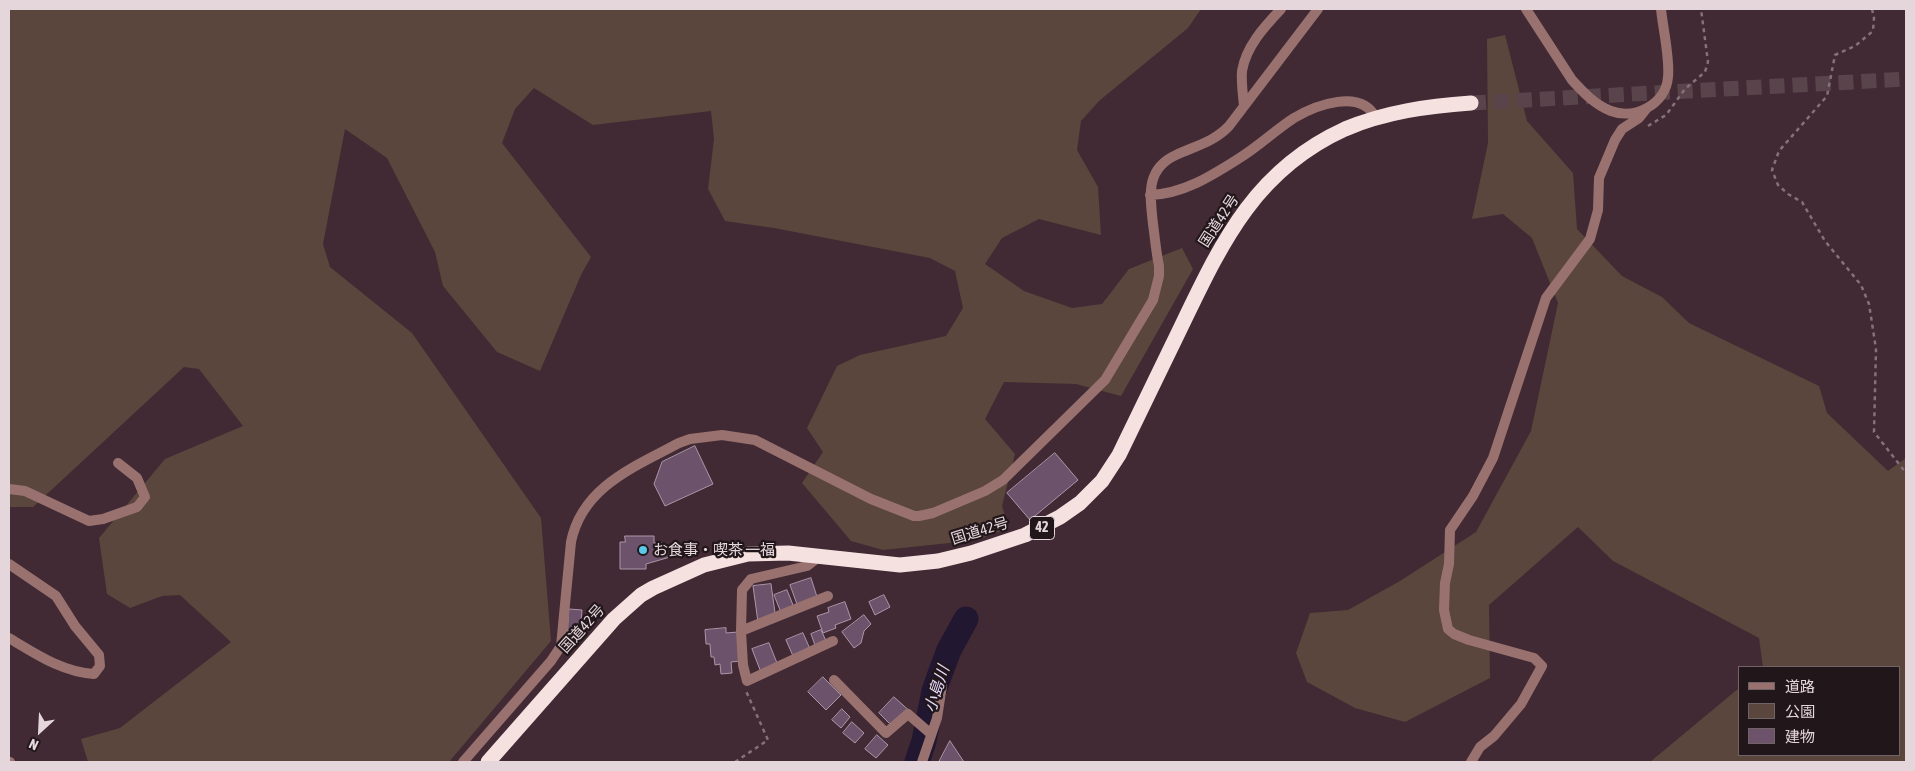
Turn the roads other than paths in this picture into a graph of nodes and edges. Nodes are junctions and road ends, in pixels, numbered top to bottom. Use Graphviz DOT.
graph roads {
  1 [pos="1281,9"];
  2 [pos="1318,9"];
  3 [pos="1526,9"];
  4 [pos="1661,9"];
  5 [pos="1471,103"];
  6 [pos="1244,106"];
  7 [pos="1647,108"];
  8 [pos="1376,118"];
  9 [pos="1150,195"];
  10 [pos="118,463"];
  11 [pos="9,489"];
  12 [pos="820,556"];
  13 [pos="9,564"];
  14 [pos="828,596"];
  15 [pos="741,631"];
  16 [pos="9,638"];
  17 [pos="833,642"];
  18 [pos="834,680"];
  19 [pos="942,686"];
  20 [pos="931,734"];
  21 [pos="463,762"];
  22 [pos="488,762"];
  23 [pos="922,762"];
  24 [pos="1471,762"];
  1 -- 6 [label="street"];
  2 -- 6 [label="street"];
  3 -- 7 [label="street"];
  4 -- 7 [label="street"];
  5 -- 8 [label="highway, 国道42号 / 42"];
  6 -- 9 [label="street"];
  7 -- 24 [label="street"];
  8 -- 9 [label="street"];
  8 -- 12 [label="highway, 国道42号 / 42"];
  9 -- 21 [label="street"];
  10 -- 11 [label="street"];
  12 -- 15 [label="street"];
  12 -- 22 [label="highway, 国道42号 / 42"];
  13 -- 16 [label="street"];
  14 -- 15 [label="street"];
  15 -- 17 [label="street"];
  18 -- 20 [label="street"];
  19 -- 20 [label="street"];
  20 -- 23 [label="street"];
}
